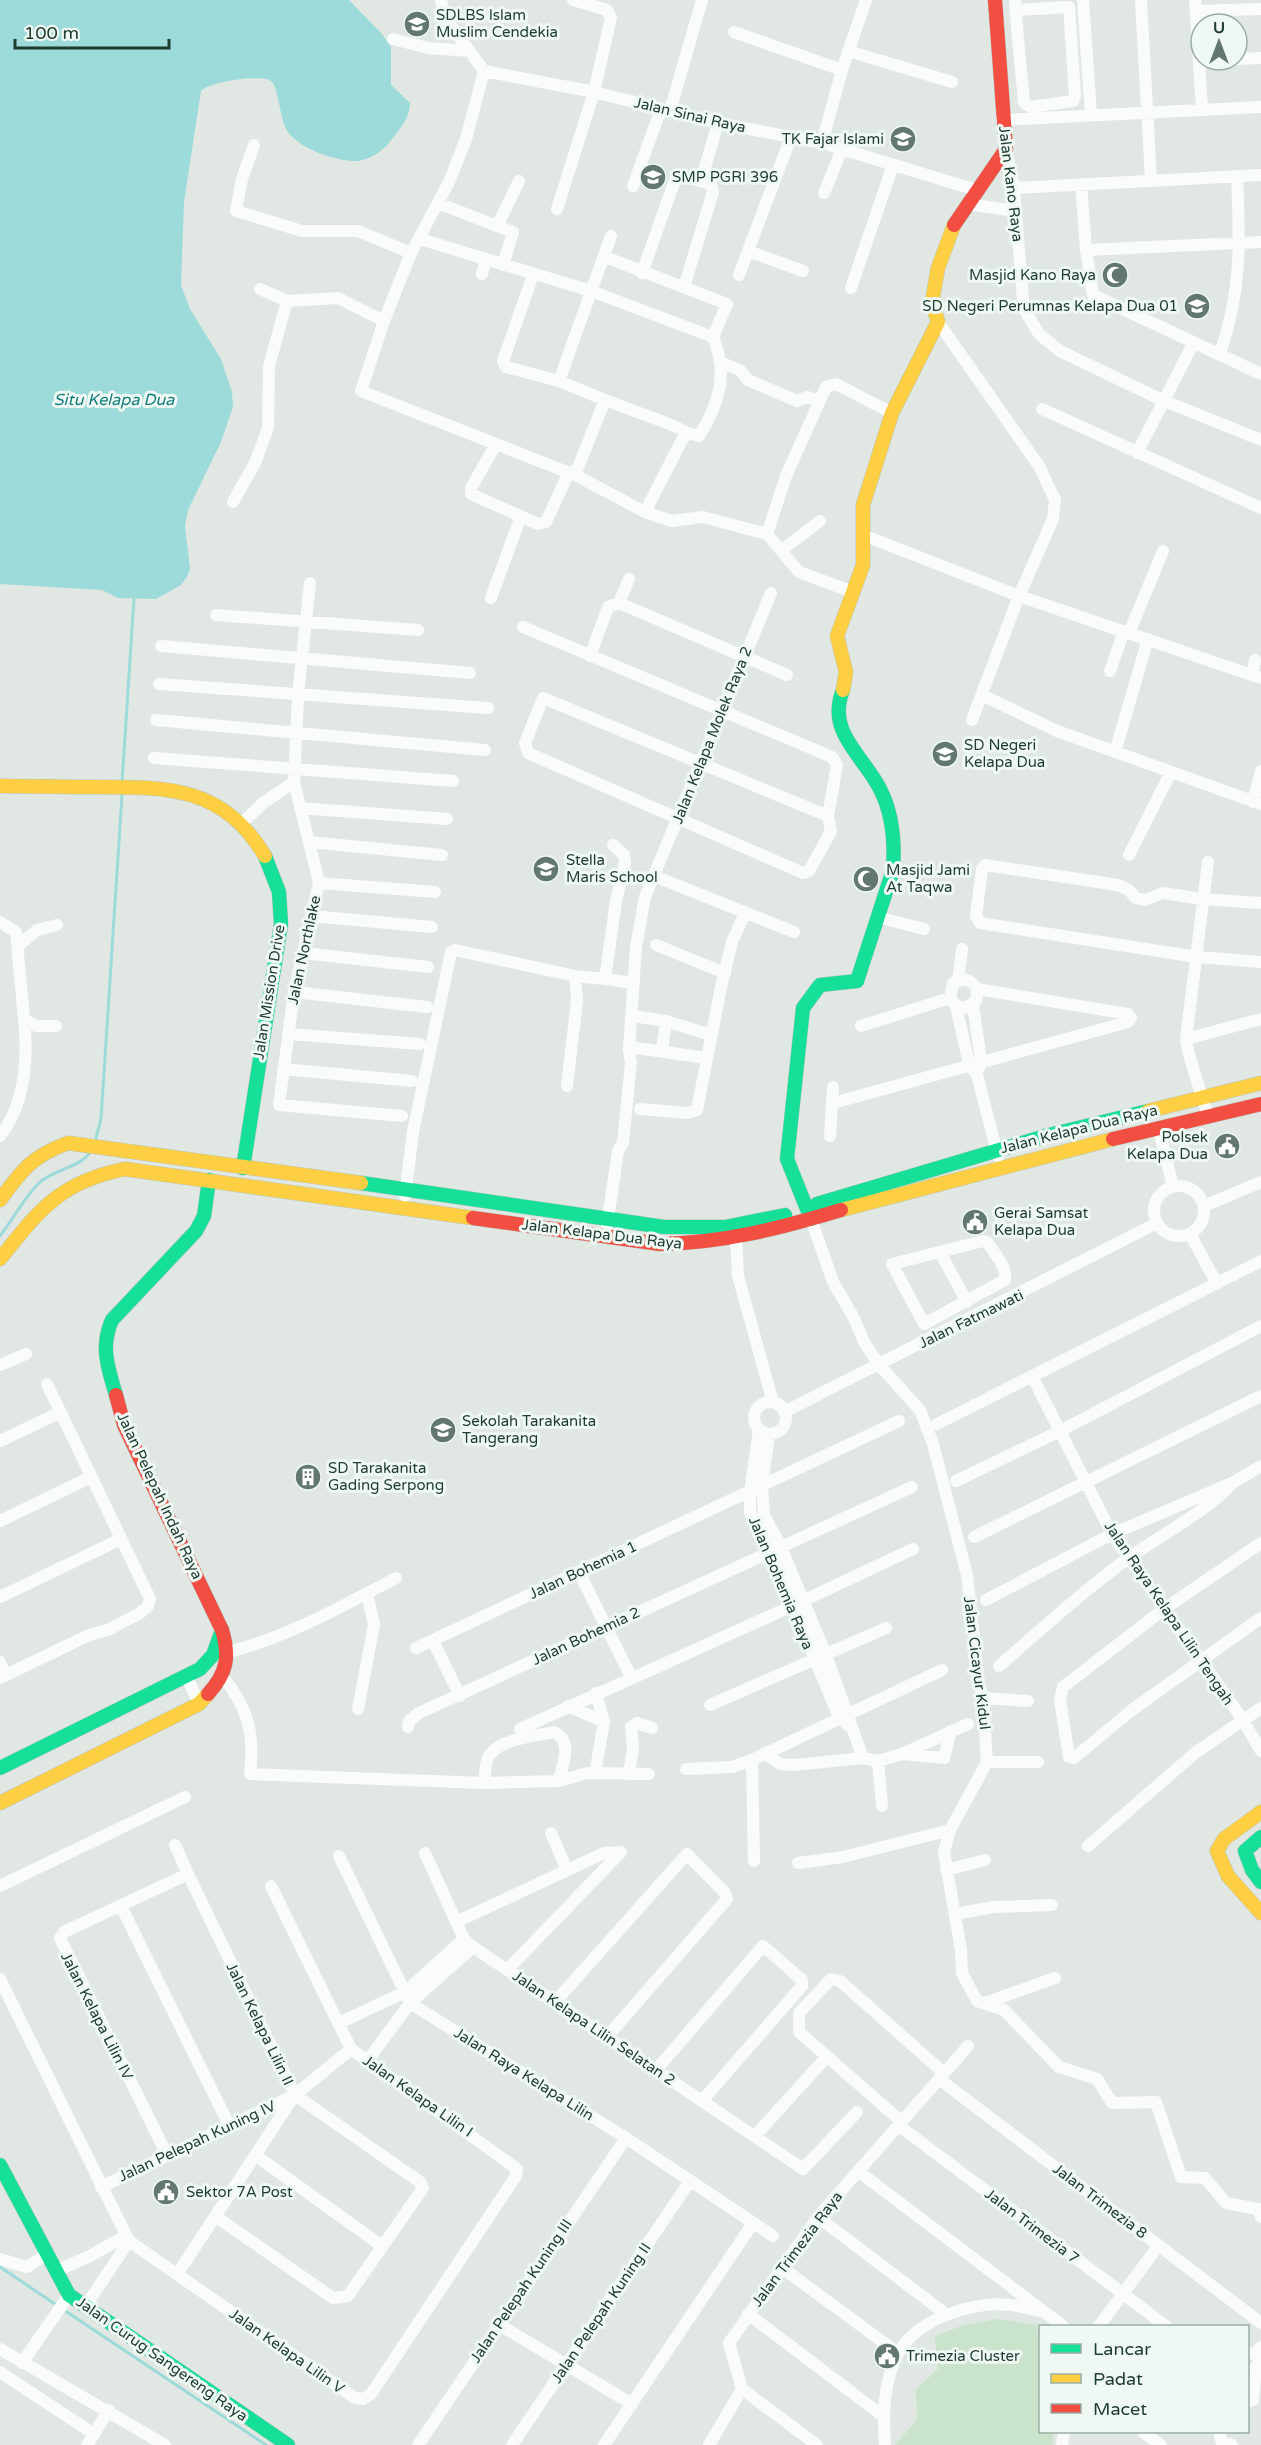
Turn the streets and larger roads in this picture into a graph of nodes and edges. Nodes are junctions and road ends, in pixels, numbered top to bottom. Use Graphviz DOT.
graph roads {
  1 [pos="441,0"];
  2 [pos="573,0"];
  3 [pos="702,0"];
  4 [pos="866,0"];
  5 [pos="994,0"];
  6 [pos="1083,0"];
  7 [pos="1141,0"];
  8 [pos="1015,5"];
  9 [pos="1196,6"];
  10 [pos="1261,9"];
  11 [pos="1018,30"];
  12 [pos="734,32"];
  13 [pos="997,32"];
  14 [pos="393,39"];
  15 [pos="469,51"];
  16 [pos="848,51"];
  17 [pos="1021,63"];
  18 [pos="999,66"];
  19 [pos="842,70"];
  20 [pos="484,71"];
  21 [pos="1200,72"];
  22 [pos="952,82"];
  23 [pos="1023,84"];
  24 [pos="1000,87"];
  25 [pos="594,92"];
  26 [pos="1261,108"];
  27 [pos="1202,109"];
  28 [pos="665,110"];
  29 [pos="1149,112"];
  30 [pos="1091,114"];
  31 [pos="1002,120"];
  32 [pos="717,123"];
  33 [pos="791,137"];
  34 [pos="822,143"];
  35 [pos="254,145"];
  36 [pos="842,149"];
  37 [pos="1006,149"];
  38 [pos="893,165"];
  39 [pos="1261,175"];
  40 [pos="1237,176"];
  41 [pos="1151,179"];
  42 [pos="519,181"];
  43 [pos="701,181"];
  44 [pos="1081,184"];
  45 [pos="633,186"];
  46 [pos="1014,188"];
  47 [pos="976,190"];
  48 [pos="824,193"];
  49 [pos="440,204"];
  50 [pos="967,204"];
  51 [pos="557,209"];
  52 [pos="1016,211"];
  53 [pos="497,226"];
  54 [pos="611,236"];
  55 [pos="420,239"];
  56 [pos="1261,242"];
  57 [pos="1240,243"];
  58 [pos="1086,250"];
  59 [pos="748,251"];
  60 [pos="411,254"];
  61 [pos="605,257"];
  62 [pos="486,260"];
  63 [pos="503,265"];
  64 [pos="803,271"];
  65 [pos="642,273"];
  66 [pos="482,274"];
  67 [pos="533,275"];
  68 [pos="739,275"];
  69 [pos="684,287"];
  70 [pos="851,288"];
  71 [pos="260,289"];
  72 [pos="591,291"];
  73 [pos="287,301"];
  74 [pos="384,321"];
  75 [pos="938,322"];
  76 [pos="713,337"];
  77 [pos="1194,342"];
  78 [pos="1220,354"];
  79 [pos="722,363"];
  80 [pos="1261,374"];
  81 [pos="560,381"];
  82 [pos="605,400"];
  83 [pos="1162,400"];
  84 [pos="819,401"];
  85 [pos="1042,409"];
  86 [pos="892,413"];
  87 [pos="688,433"];
  88 [pos="1261,440"];
  89 [pos="496,444"];
  90 [pos="1137,453"];
  91 [pos="572,473"];
  92 [pos="233,502"];
  93 [pos="1261,507"];
  94 [pos="645,512"];
  95 [pos="520,516"];
  96 [pos="820,521"];
  97 [pos="766,534"];
  98 [pos="863,535"];
  99 [pos="782,550"];
  100 [pos="1163,551"];
  101 [pos="629,579"];
  102 [pos="310,583"];
  103 [pos="853,592"];
  104 [pos="771,593"];
  105 [pos="1019,596"];
  106 [pos="491,598"];
  107 [pos="619,603"];
  108 [pos="216,615"];
  109 [pos="306,622"];
  110 [pos="523,627"];
  111 [pos="418,630"];
  112 [pos="1127,632"];
  113 [pos="1148,639"];
  114 [pos="161,646"];
  115 [pos="590,656"];
  116 [pos="745,657"];
  117 [pos="302,659"];
  118 [pos="1255,660"];
  119 [pos="1110,671"];
  120 [pos="470,673"];
  121 [pos="787,675"];
  122 [pos="1256,676"];
  123 [pos="159,684"];
  124 [pos="298,694"];
  125 [pos="982,695"];
  126 [pos="488,708"];
  127 [pos="722,711"];
  128 [pos="156,720"];
  129 [pos="972,720"];
  130 [pos="296,734"];
  131 [pos="485,750"];
  132 [pos="1115,752"];
  133 [pos="154,758"];
  134 [pos="700,765"];
  135 [pos="1261,771"];
  136 [pos="1170,772"];
  137 [pos="294,776"];
  138 [pos="453,781"];
  139 [pos="0,786"];
  140 [pos="1257,803"];
  141 [pos="300,808"];
  142 [pos="828,816"];
  143 [pos="447,819"];
  144 [pos="677,820"];
  145 [pos="241,824"];
  146 [pos="309,842"];
  147 [pos="613,845"];
  148 [pos="442,855"];
  149 [pos="1129,855"];
  150 [pos="1208,862"];
  151 [pos="654,876"];
  152 [pos="319,883"];
  153 [pos="435,892"];
  154 [pos="1202,899"];
  155 [pos="1261,903"];
  156 [pos="745,913"];
  157 [pos="311,916"];
  158 [pos="877,917"];
  159 [pos="0,922"];
  160 [pos="57,925"];
  161 [pos="432,927"];
  162 [pos="924,929"];
  163 [pos="794,932"];
  164 [pos="656,945"];
  165 [pos="18,946"];
  166 [pos="962,948"];
  167 [pos="303,953"];
  168 [pos="1197,957"];
  169 [pos="1261,962"];
  170 [pos="428,967"];
  171 [pos="725,973"];
  172 [pos="575,976"];
  173 [pos="605,979"];
  174 [pos="958,981"];
  175 [pos="634,983"];
  176 [pos="977,989"];
  177 [pos="294,992"];
  178 [pos="953,1002"];
  179 [pos="973,1004"];
  180 [pos="427,1007"];
  181 [pos="632,1016"];
  182 [pos="24,1018"];
  183 [pos="1261,1019"];
  184 [pos="666,1021"];
  185 [pos="56,1026"];
  186 [pos="861,1026"];
  187 [pos="288,1034"];
  188 [pos="711,1035"];
  189 [pos="1186,1039"];
  190 [pos="420,1044"];
  191 [pos="629,1048"];
  192 [pos="662,1050"];
  193 [pos="707,1058"];
  194 [pos="975,1062"];
  195 [pos="283,1069"];
  196 [pos="412,1081"];
  197 [pos="1261,1083"];
  198 [pos="567,1086"];
  199 [pos="833,1088"];
  200 [pos="1203,1097"];
  201 [pos="833,1103"];
  202 [pos="1261,1104"];
  203 [pos="640,1109"];
  204 [pos="402,1116"];
  205 [pos="1208,1116"];
  206 [pos="1159,1129"];
  207 [pos="0,1136"];
  208 [pos="830,1136"];
  209 [pos="126,1149"];
  210 [pos="996,1150"];
  211 [pos="1000,1166"];
  212 [pos="243,1168"];
  213 [pos="125,1169"];
  214 [pos="208,1180"];
  215 [pos="1261,1182"];
  216 [pos="1173,1187"];
  217 [pos="406,1190"];
  218 [pos="0,1200"];
  219 [pos="1204,1206"];
  220 [pos="404,1207"];
  221 [pos="809,1213"];
  222 [pos="608,1220"];
  223 [pos="1157,1223"];
  224 [pos="1190,1234"];
  225 [pos="605,1236"];
  226 [pos="735,1239"];
  227 [pos="940,1252"];
  228 [pos="0,1259"];
  229 [pos="1261,1261"];
  230 [pos="1216,1282"];
  231 [pos="986,1292"];
  232 [pos="967,1302"];
  233 [pos="994,1307"];
  234 [pos="1260,1329"];
  235 [pos="26,1354"];
  236 [pos="0,1365"];
  237 [pos="879,1365"];
  238 [pos="1032,1376"];
  239 [pos="47,1384"];
  240 [pos="1261,1396"];
  241 [pos="773,1402"];
  242 [pos="784,1412"];
  243 [pos="61,1413"];
  244 [pos="899,1421"];
  245 [pos="937,1424"];
  246 [pos="1060,1431"];
  247 [pos="764,1432"];
  248 [pos="0,1442"];
  249 [pos="1261,1466"];
  250 [pos="91,1477"];
  251 [pos="956,1481"];
  252 [pos="1234,1482"];
  253 [pos="1088,1483"];
  254 [pos="762,1486"];
  255 [pos="912,1487"];
  256 [pos="750,1492"];
  257 [pos="0,1521"];
  258 [pos="1112,1534"];
  259 [pos="974,1537"];
  260 [pos="121,1539"];
  261 [pos="1261,1543"];
  262 [pos="914,1549"];
  263 [pos="776,1550"];
  264 [pos="1129,1558"];
  265 [pos="579,1572"];
  266 [pos="396,1578"];
  267 [pos="367,1593"];
  268 [pos="0,1597"];
  269 [pos="986,1600"];
  270 [pos="797,1604"];
  271 [pos="1164,1609"];
  272 [pos="1261,1618"];
  273 [pos="606,1626"];
  274 [pos="886,1628"];
  275 [pos="222,1630"];
  276 [pos="433,1641"];
  277 [pos="416,1648"];
  278 [pos="229,1652"];
  279 [pos="213,1655"];
  280 [pos="826,1655"];
  281 [pos="814,1660"];
  282 [pos="1200,1661"];
  283 [pos="0,1662"];
  284 [pos="999,1666"];
  285 [pos="942,1670"];
  286 [pos="3,1676"];
  287 [pos="187,1677"];
  288 [pos="223,1677"];
  289 [pos="630,1677"];
  290 [pos="596,1693"];
  291 [pos="460,1696"];
  292 [pos="983,1698"];
  293 [pos="1028,1701"];
  294 [pos="199,1704"];
  295 [pos="568,1706"];
  296 [pos="710,1706"];
  297 [pos="1261,1708"];
  298 [pos="357,1709"];
  299 [pos="844,1715"];
  300 [pos="1243,1720"];
  301 [pos="604,1722"];
  302 [pos="968,1725"];
  303 [pos="408,1727"];
  304 [pos="652,1728"];
  305 [pos="520,1729"];
  306 [pos="951,1731"];
  307 [pos="1261,1750"];
  308 [pos="765,1753"];
  309 [pos="902,1754"];
  310 [pos="863,1758"];
  311 [pos="54,1759"];
  312 [pos="752,1760"];
  313 [pos="878,1761"];
  314 [pos="987,1762"];
  315 [pos="1038,1762"];
  316 [pos="0,1768"];
  317 [pos="596,1768"];
  318 [pos="686,1769"];
  319 [pos="629,1774"];
  320 [pos="649,1774"];
  321 [pos="559,1781"];
  322 [pos="484,1782"];
  323 [pos="185,1797"];
  324 [pos="0,1803"];
  325 [pos="882,1806"];
  326 [pos="1261,1812"];
  327 [pos="950,1830"];
  328 [pos="550,1833"];
  329 [pos="1261,1837"];
  330 [pos="175,1845"];
  331 [pos="1089,1846"];
  332 [pos="1217,1851"];
  333 [pos="1245,1851"];
  334 [pos="425,1853"];
  335 [pos="339,1856"];
  336 [pos="985,1860"];
  337 [pos="754,1861"];
  338 [pos="798,1863"];
  339 [pos="567,1870"];
  340 [pos="946,1870"];
  341 [pos="1252,1870"];
  342 [pos="188,1874"];
  343 [pos="1261,1881"];
  344 [pos="1233,1883"];
  345 [pos="0,1886"];
  346 [pos="271,1886"];
  347 [pos="1052,1905"];
  348 [pos="121,1906"];
  349 [pos="1261,1913"];
  350 [pos="955,1914"];
  351 [pos="456,1922"];
  352 [pos="469,1943"];
  353 [pos="507,1970"];
  354 [pos="1055,1978"];
  355 [pos="0,1980"];
  356 [pos="840,1981"];
  357 [pos="407,1998"];
  358 [pos="555,2002"];
  359 [pos="984,2003"];
  360 [pos="339,2023"];
  361 [pos="607,2037"];
  362 [pos="968,2046"];
  363 [pos="351,2049"];
  364 [pos="368,2060"];
  365 [pos="822,2062"];
  366 [pos="656,2070"];
  367 [pos="941,2076"];
  368 [pos="295,2095"];
  369 [pos="702,2101"];
  370 [pos="857,2112"];
  371 [pos="900,2124"];
  372 [pos="229,2125"];
  373 [pos="754,2136"];
  374 [pos="626,2138"];
  375 [pos="167,2155"];
  376 [pos="255,2155"];
  377 [pos="0,2164"];
  378 [pos="858,2171"];
  379 [pos="690,2181"];
  380 [pos="102,2187"];
  381 [pos="215,2216"];
  382 [pos="818,2217"];
  383 [pos="1261,2217"];
  384 [pos="753,2223"];
  385 [pos="773,2236"];
  386 [pos="127,2238"];
  387 [pos="382,2246"];
  388 [pos="1159,2246"];
  389 [pos="47,2254"];
  390 [pos="0,2259"];
  391 [pos="781,2267"];
  392 [pos="56,2271"];
  393 [pos="178,2273"];
  394 [pos="442,2288"];
  395 [pos="1123,2294"];
  396 [pos="67,2298"];
  397 [pos="85,2307"];
  398 [pos="1043,2312"];
  399 [pos="748,2314"];
  400 [pos="947,2315"];
  401 [pos="1261,2323"];
  402 [pos="498,2324"];
  403 [pos="1062,2325"];
  404 [pos="1100,2325"];
  405 [pos="1165,2325"];
  406 [pos="0,2349"];
  407 [pos="898,2354"];
  408 [pos="1261,2360"];
  409 [pos="22,2363"];
  410 [pos="566,2364"];
  411 [pos="0,2372"];
  412 [pos="742,2389"];
  413 [pos="1249,2402"];
  414 [pos="632,2404"];
  415 [pos="109,2410"];
  416 [pos="883,2416"];
  417 [pos="1144,2433"];
  418 [pos="1219,2433"];
  419 [pos="94,2434"];
  420 [pos="87,2445"];
  421 [pos="165,2445"];
  422 [pos="288,2445"];
  423 [pos="418,2445"];
  424 [pos="512,2445"];
  425 [pos="604,2445"];
  426 [pos="709,2445"];
  427 [pos="817,2445"];
  428 [pos="885,2445"];
  429 [pos="1161,2445"];
  430 [pos="1232,2445"];
  1 -- 15 [label="street"];
  2 -- 25 [label="street"];
  3 -- 28 [label="street"];
  4 -- 16 [label="street"];
  5 -- 13 [label="street, Jalan Kano Raya"];
  6 -- 30 [label="street"];
  7 -- 29 [label="street"];
  8 -- 11 [label="street"];
  8 -- 23 [label="street"];
  9 -- 10 [label="street"];
  11 -- 13 [label="street"];
  11 -- 17 [label="street"];
  12 -- 19 [label="street"];
  13 -- 18 [label="street, Jalan Kano Raya"];
  14 -- 15 [label="street"];
  15 -- 20 [label="street"];
  16 -- 19 [label="street"];
  16 -- 22 [label="street"];
  17 -- 18 [label="street"];
  17 -- 23 [label="street"];
  18 -- 24 [label="street, Jalan Kano Raya"];
  19 -- 34 [label="street"];
  20 -- 25 [label="street, Jalan Sinai Raya"];
  20 -- 49 [label="street"];
  21 -- 27 [label="street"];
  23 -- 24 [label="street"];
  24 -- 31 [label="street, Jalan Kano Raya"];
  25 -- 28 [label="street, Jalan Sinai Raya"];
  25 -- 51 [label="street"];
  26 -- 27 [label="street"];
  27 -- 29 [label="street"];
  28 -- 32 [label="street, Jalan Sinai Raya"];
  28 -- 45 [label="street"];
  29 -- 30 [label="street"];
  29 -- 41 [label="street"];
  30 -- 31 [label="street"];
  31 -- 37 [label="street, Jalan Kano Raya"];
  32 -- 33 [label="street, Jalan Sinai Raya"];
  32 -- 43 [label="street"];
  33 -- 34 [label="street, Jalan Sinai Raya"];
  33 -- 59 [label="street"];
  34 -- 36 [label="street, Jalan Sinai Raya"];
  35 -- 60 [label="street"];
  36 -- 38 [label="street, Jalan Sinai Raya"];
  36 -- 48 [label="street"];
  37 -- 46 [label="street, Jalan Kano Raya"];
  37 -- 47 [label="street"];
  38 -- 47 [label="street, Jalan Sinai Raya"];
  38 -- 70 [label="street"];
  39 -- 40 [label="street"];
  40 -- 41 [label="street"];
  40 -- 57 [label="street"];
  41 -- 44 [label="street"];
  42 -- 53 [label="street"];
  43 -- 65 [label="street"];
  43 -- 69 [label="street"];
  44 -- 46 [label="street"];
  44 -- 58 [label="street"];
  46 -- 52 [label="street, Jalan Kano Raya"];
  47 -- 50 [label="street"];
  49 -- 53 [label="street"];
  49 -- 55 [label="street"];
  50 -- 52 [label="street"];
  50 -- 75 [label="street"];
  52 -- 83 [label="street, Jalan Kano Raya"];
  53 -- 63 [label="street"];
  54 -- 61 [label="street"];
  55 -- 60 [label="street"];
  55 -- 62 [label="street"];
  56 -- 57 [label="street"];
  57 -- 58 [label="street"];
  57 -- 78 [label="street"];
  58 -- 77 [label="street"];
  59 -- 64 [label="street"];
  59 -- 68 [label="street"];
  60 -- 74 [label="street"];
  61 -- 65 [label="street"];
  61 -- 72 [label="street"];
  62 -- 63 [label="street"];
  62 -- 66 [label="street"];
  63 -- 67 [label="street"];
  65 -- 69 [label="street"];
  67 -- 72 [label="street"];
  67 -- 81 [label="street"];
  69 -- 76 [label="street"];
  71 -- 73 [label="street"];
  72 -- 76 [label="street"];
  72 -- 81 [label="street"];
  73 -- 74 [label="street"];
  73 -- 92 [label="street"];
  74 -- 89 [label="street"];
  75 -- 86 [label="street"];
  75 -- 105 [label="street"];
  76 -- 79 [label="street"];
  77 -- 78 [label="street"];
  77 -- 83 [label="street"];
  78 -- 80 [label="street"];
  79 -- 84 [label="street"];
  79 -- 87 [label="street"];
  81 -- 82 [label="street"];
  82 -- 87 [label="street"];
  82 -- 91 [label="street"];
  83 -- 88 [label="street, Jalan Kano Raya"];
  83 -- 90 [label="street"];
  84 -- 86 [label="street"];
  84 -- 97 [label="street"];
  85 -- 90 [label="street"];
  86 -- 98 [label="street"];
  87 -- 94 [label="street"];
  89 -- 91 [label="street"];
  89 -- 95 [label="street"];
  90 -- 93 [label="street"];
  91 -- 94 [label="street"];
  91 -- 95 [label="street"];
  94 -- 97 [label="street"];
  95 -- 106 [label="street"];
  96 -- 99 [label="street"];
  97 -- 99 [label="street"];
  98 -- 103 [label="street"];
  98 -- 105 [label="street"];
  99 -- 103 [label="street"];
  100 -- 112 [label="street"];
  101 -- 107 [label="street"];
  102 -- 109 [label="street, Jalan Northlake"];
  103 -- 158 [label="street"];
  104 -- 116 [label="street, Jalan Kelapa Molek Raya 2"];
  105 -- 112 [label="street"];
  105 -- 125 [label="street"];
  107 -- 115 [label="street"];
  107 -- 116 [label="street"];
  108 -- 109 [label="street"];
  109 -- 111 [label="street"];
  109 -- 117 [label="street, Jalan Northlake"];
  110 -- 115 [label="street"];
  112 -- 113 [label="street"];
  112 -- 119 [label="street"];
  113 -- 122 [label="street"];
  113 -- 132 [label="street"];
  114 -- 117 [label="street"];
  115 -- 127 [label="street"];
  116 -- 121 [label="street"];
  116 -- 127 [label="street, Jalan Kelapa Molek Raya 2"];
  117 -- 120 [label="street"];
  117 -- 124 [label="street, Jalan Northlake"];
  118 -- 122 [label="street"];
  123 -- 124 [label="street"];
  124 -- 126 [label="street"];
  124 -- 130 [label="street, Jalan Northlake"];
  125 -- 129 [label="street"];
  125 -- 132 [label="street"];
  127 -- 134 [label="street, Jalan Kelapa Molek Raya 2"];
  127 -- 142 [label="street"];
  128 -- 130 [label="street"];
  130 -- 131 [label="street"];
  130 -- 137 [label="street, Jalan Northlake"];
  132 -- 136 [label="street"];
  133 -- 137 [label="street"];
  134 -- 142 [label="street"];
  134 -- 144 [label="street, Jalan Kelapa Molek Raya 2"];
  134 -- 144 [label="street"];
  135 -- 140 [label="street"];
  136 -- 140 [label="street"];
  136 -- 149 [label="street"];
  137 -- 138 [label="street"];
  137 -- 141 [label="street, Jalan Northlake"];
  137 -- 145 [label="street"];
  139 -- 145 [label="street, Jalan Mission Drive"];
  141 -- 143 [label="street"];
  141 -- 146 [label="street, Jalan Northlake"];
  142 -- 144 [label="street"];
  144 -- 151 [label="street, Jalan Kelapa Molek Raya 2"];
  145 -- 212 [label="street, Jalan Mission Drive"];
  146 -- 148 [label="street"];
  146 -- 152 [label="street, Jalan Northlake"];
  147 -- 173 [label="street"];
  150 -- 154 [label="street"];
  151 -- 156 [label="street"];
  151 -- 175 [label="street, Jalan Kelapa Molek Raya 2"];
  152 -- 153 [label="street"];
  152 -- 157 [label="street, Jalan Northlake"];
  154 -- 155 [label="street"];
  154 -- 168 [label="street"];
  154 -- 168 [label="street"];
  156 -- 163 [label="street"];
  156 -- 171 [label="street"];
  157 -- 161 [label="street"];
  157 -- 167 [label="street, Jalan Northlake"];
  158 -- 162 [label="street"];
  158 -- 221 [label="street"];
  159 -- 165 [label="street"];
  160 -- 165 [label="street"];
  164 -- 171 [label="street"];
  165 -- 182 [label="street"];
  166 -- 174 [label="street"];
  167 -- 170 [label="street"];
  167 -- 177 [label="street, Jalan Northlake"];
  168 -- 169 [label="street"];
  168 -- 189 [label="street"];
  171 -- 188 [label="street"];
  172 -- 173 [label="street"];
  172 -- 198 [label="street"];
  172 -- 217 [label="street"];
  173 -- 175 [label="street"];
  174 -- 176 [label="street"];
  174 -- 178 [label="street"];
  175 -- 181 [label="street, Jalan Kelapa Molek Raya 2"];
  176 -- 179 [label="street"];
  176 -- 194 [label="street"];
  177 -- 180 [label="street"];
  177 -- 187 [label="street, Jalan Northlake"];
  178 -- 179 [label="street"];
  178 -- 186 [label="street"];
  178 -- 194 [label="street"];
  179 -- 194 [label="street"];
  181 -- 184 [label="street"];
  181 -- 191 [label="street, Jalan Kelapa Molek Raya 2"];
  182 -- 185 [label="street"];
  182 -- 207 [label="street"];
  183 -- 189 [label="street"];
  184 -- 188 [label="street"];
  184 -- 192 [label="street"];
  187 -- 190 [label="street"];
  187 -- 195 [label="street, Jalan Northlake"];
  188 -- 193 [label="street"];
  189 -- 200 [label="street"];
  191 -- 192 [label="street"];
  191 -- 222 [label="street, Jalan Kelapa Molek Raya 2"];
  192 -- 193 [label="street"];
  193 -- 203 [label="street"];
  194 -- 201 [label="street"];
  194 -- 210 [label="street"];
  195 -- 196 [label="street"];
  195 -- 204 [label="street, Jalan Northlake"];
  197 -- 200 [label="street, Jalan Kelapa Dua Raya"];
  199 -- 201 [label="street"];
  200 -- 205 [label="street"];
  200 -- 210 [label="street, Jalan Kelapa Dua Raya"];
  201 -- 208 [label="street"];
  202 -- 205 [label="street, Jalan Kelapa Dua Raya"];
  205 -- 206 [label="street, Jalan Kelapa Dua Raya"];
  206 -- 211 [label="street, Jalan Kelapa Dua Raya"];
  206 -- 216 [label="street"];
  209 -- 212 [label="street, Jalan Kelapa Dua Raya"];
  209 -- 213 [label="street"];
  209 -- 218 [label="street, Jalan Kelapa Dua Raya"];
  210 -- 211 [label="street"];
  210 -- 221 [label="street, Jalan Kelapa Dua Raya"];
  211 -- 221 [label="street, Jalan Kelapa Dua Raya"];
  212 -- 217 [label="street, Jalan Kelapa Dua Raya"];
  213 -- 214 [label="street, Jalan Kelapa Dua Raya"];
  213 -- 228 [label="street, Jalan Kelapa Dua Raya"];
  214 -- 220 [label="street, Jalan Kelapa Dua Raya"];
  214 -- 275 [label="street, Jalan Pelepah Indah Raya"];
  215 -- 219 [label="street"];
  216 -- 219 [label="street"];
  216 -- 223 [label="street"];
  217 -- 220 [label="street"];
  217 -- 222 [label="street, Jalan Kelapa Dua Raya"];
  219 -- 224 [label="street"];
  220 -- 225 [label="street, Jalan Kelapa Dua Raya"];
  221 -- 222 [label="street, Jalan Kelapa Dua Raya"];
  221 -- 226 [label="street, Jalan Kelapa Dua Raya"];
  221 -- 237 [label="street, Jalan Cicayur Kidul"];
  222 -- 225 [label="street, Jalan Kelapa Molek Raya 2"];
  223 -- 224 [label="street"];
  223 -- 233 [label="street, Jalan Fatmawati"];
  224 -- 230 [label="street"];
  225 -- 226 [label="street, Jalan Kelapa Dua Raya"];
  226 -- 241 [label="street"];
  227 -- 231 [label="street"];
  227 -- 232 [label="street"];
  227 -- 232 [label="street"];
  229 -- 230 [label="street"];
  230 -- 238 [label="street"];
  231 -- 232 [label="street"];
  231 -- 233 [label="street"];
  233 -- 237 [label="street, Jalan Fatmawati"];
  234 -- 246 [label="street"];
  235 -- 236 [label="street"];
  237 -- 242 [label="street, Jalan Fatmawati"];
  237 -- 292 [label="street, Jalan Cicayur Kidul"];
  238 -- 245 [label="street"];
  238 -- 246 [label="street, Jalan Raya Kelapa Lilin Tengah"];
  239 -- 243 [label="street"];
  240 -- 253 [label="street"];
  241 -- 242 [label="street"];
  241 -- 247 [label="street"];
  242 -- 247 [label="street"];
  243 -- 248 [label="street"];
  243 -- 250 [label="street"];
  244 -- 254 [label="street, Jalan Bohemia 1"];
  246 -- 251 [label="street"];
  246 -- 253 [label="street, Jalan Raya Kelapa Lilin Tengah"];
  247 -- 254 [label="street, Jalan Bohemia Raya"];
  247 -- 256 [label="street, Jalan Bohemia Raya"];
  249 -- 252 [label="street"];
  250 -- 257 [label="street"];
  250 -- 260 [label="street"];
  252 -- 258 [label="street"];
  252 -- 264 [label="street"];
  253 -- 258 [label="street, Jalan Raya Kelapa Lilin Tengah"];
  253 -- 259 [label="street"];
  254 -- 256 [label="street, Jalan Bohemia 1"];
  254 -- 263 [label="street, Jalan Bohemia Raya"];
  255 -- 263 [label="street, Jalan Bohemia 2"];
  256 -- 263 [label="street, Jalan Bohemia Raya"];
  256 -- 265 [label="street, Jalan Bohemia 1"];
  258 -- 264 [label="street, Jalan Raya Kelapa Lilin Tengah"];
  258 -- 269 [label="street"];
  260 -- 268 [label="street"];
  260 -- 286 [label="street"];
  261 -- 271 [label="street"];
  262 -- 270 [label="street"];
  263 -- 270 [label="street, Jalan Bohemia Raya"];
  263 -- 273 [label="street, Jalan Bohemia 2"];
  264 -- 271 [label="street, Jalan Raya Kelapa Lilin Tengah"];
  264 -- 284 [label="street"];
  265 -- 273 [label="street"];
  265 -- 276 [label="street, Jalan Bohemia 1"];
  266 -- 267 [label="street"];
  267 -- 278 [label="street"];
  267 -- 298 [label="street"];
  270 -- 280 [label="street, Jalan Bohemia Raya"];
  270 -- 281 [label="street, Jalan Bohemia Raya"];
  270 -- 289 [label="street"];
  271 -- 282 [label="street, Jalan Raya Kelapa Lilin Tengah"];
  271 -- 282 [label="street"];
  272 -- 282 [label="street"];
  273 -- 289 [label="street"];
  273 -- 291 [label="street, Jalan Bohemia 2"];
  274 -- 280 [label="street"];
  275 -- 278 [label="street, Jalan Pelepah Indah Raya"];
  275 -- 279 [label="street"];
  276 -- 277 [label="street, Jalan Bohemia 1"];
  276 -- 291 [label="street"];
  278 -- 279 [label="street"];
  278 -- 288 [label="street"];
  279 -- 287 [label="street"];
  280 -- 281 [label="street"];
  280 -- 299 [label="street, Jalan Bohemia Raya"];
  281 -- 296 [label="street"];
  281 -- 299 [label="street, Jalan Bohemia Raya"];
  282 -- 300 [label="street, Jalan Raya Kelapa Lilin Tengah"];
  283 -- 286 [label="street"];
  285 -- 299 [label="street"];
  287 -- 294 [label="street"];
  287 -- 311 [label="street"];
  288 -- 294 [label="street"];
  288 -- 322 [label="street"];
  289 -- 290 [label="street"];
  290 -- 295 [label="street"];
  290 -- 301 [label="street"];
  291 -- 303 [label="street, Jalan Bohemia 2"];
  292 -- 293 [label="street"];
  292 -- 314 [label="street, Jalan Cicayur Kidul"];
  294 -- 311 [label="street"];
  295 -- 301 [label="street"];
  295 -- 305 [label="street"];
  297 -- 300 [label="street"];
  299 -- 308 [label="street"];
  299 -- 310 [label="street, Jalan Bohemia Raya"];
  300 -- 307 [label="street, Jalan Raya Kelapa Lilin Tengah"];
  300 -- 331 [label="street"];
  301 -- 317 [label="street"];
  302 -- 306 [label="street"];
  304 -- 319 [label="street"];
  306 -- 309 [label="street"];
  306 -- 309 [label="street"];
  308 -- 310 [label="street"];
  308 -- 312 [label="street"];
  309 -- 313 [label="street"];
  310 -- 313 [label="street"];
  311 -- 316 [label="street"];
  311 -- 324 [label="street"];
  312 -- 318 [label="street"];
  312 -- 337 [label="street"];
  313 -- 325 [label="street"];
  314 -- 315 [label="street"];
  314 -- 327 [label="street"];
  319 -- 320 [label="street"];
  319 -- 321 [label="street"];
  321 -- 322 [label="street"];
  321 -- 322 [label="street"];
  323 -- 345 [label="street"];
  326 -- 332 [label="street"];
  327 -- 338 [label="street"];
  327 -- 340 [label="street"];
  328 -- 339 [label="street"];
  329 -- 333 [label="street"];
  330 -- 342 [label="street, Jalan Kelapa Lilin II"];
  332 -- 333 [label="street"];
  332 -- 344 [label="street"];
  333 -- 341 [label="street"];
  334 -- 351 [label="street"];
  335 -- 357 [label="street"];
  336 -- 340 [label="street"];
  339 -- 351 [label="street"];
  339 -- 353 [label="street"];
  340 -- 350 [label="street"];
  341 -- 343 [label="street"];
  341 -- 344 [label="street"];
  342 -- 348 [label="street"];
  342 -- 368 [label="street, Jalan Kelapa Lilin II"];
  344 -- 349 [label="street"];
  346 -- 360 [label="street, Jalan Kelapa Lilin I"];
  347 -- 350 [label="street"];
  348 -- 372 [label="street"];
  348 -- 375 [label="street, Jalan Kelapa Lilin IV"];
  350 -- 359 [label="street"];
  351 -- 352 [label="street"];
  352 -- 353 [label="street, Jalan Kelapa Lilin Selatan 2"];
  352 -- 357 [label="street"];
  353 -- 358 [label="street, Jalan Kelapa Lilin Selatan 2"];
  354 -- 359 [label="street"];
  355 -- 380 [label="street"];
  356 -- 367 [label="street, Jalan Trimezia 8"];
  356 -- 371 [label="street, Jalan Trimezia 7"];
  357 -- 360 [label="street"];
  357 -- 364 [label="street"];
  357 -- 374 [label="street, Jalan Raya Kelapa Lilin"];
  358 -- 361 [label="street, Jalan Kelapa Lilin Selatan 2"];
  358 -- 361 [label="street"];
  359 -- 383 [label="street"];
  360 -- 363 [label="street, Jalan Kelapa Lilin I"];
  361 -- 366 [label="street, Jalan Kelapa Lilin Selatan 2"];
  362 -- 367 [label="street, Jalan Trimezia Raya"];
  363 -- 364 [label="street, Jalan Kelapa Lilin I"];
  363 -- 368 [label="street"];
  364 -- 394 [label="street, Jalan Kelapa Lilin I"];
  365 -- 373 [label="street"];
  366 -- 369 [label="street, Jalan Kelapa Lilin Selatan 2"];
  366 -- 369 [label="street"];
  367 -- 371 [label="street, Jalan Trimezia Raya"];
  367 -- 388 [label="street, Jalan Trimezia 8"];
  368 -- 372 [label="street, Jalan Pelepah Kuning IV"];
  368 -- 376 [label="street, Jalan Pelepah Kuning IV"];
  368 -- 387 [label="street, Jalan Kelapa Lilin II"];
  369 -- 373 [label="street, Jalan Kelapa Lilin Selatan 2"];
  370 -- 373 [label="street, Jalan Kelapa Lilin Selatan 2"];
  371 -- 378 [label="street, Jalan Trimezia Raya"];
  371 -- 395 [label="street, Jalan Trimezia 7"];
  372 -- 375 [label="street, Jalan Pelepah Kuning IV"];
  374 -- 379 [label="street, Jalan Raya Kelapa Lilin"];
  374 -- 402 [label="street, Jalan Pelepah Kuning III"];
  375 -- 380 [label="street, Jalan Pelepah Kuning IV"];
  376 -- 381 [label="street, Jalan Pelepah Kuning IV"];
  376 -- 387 [label="street"];
  377 -- 389 [label="street, Jalan Curug Sangereng Raya"];
  378 -- 382 [label="street, Jalan Trimezia Raya"];
  378 -- 398 [label="street"];
  379 -- 384 [label="street, Jalan Raya Kelapa Lilin"];
  379 -- 410 [label="street, Jalan Pelepah Kuning II"];
  380 -- 386 [label="street"];
  381 -- 387 [label="street"];
  381 -- 393 [label="street, Jalan Pelepah Kuning IV"];
  382 -- 391 [label="street, Jalan Trimezia Raya"];
  382 -- 400 [label="street"];
  384 -- 385 [label="street, Jalan Raya Kelapa Lilin"];
  384 -- 414 [label="street"];
  386 -- 392 [label="street"];
  386 -- 393 [label="street, Jalan Kelapa Lilin V"];
  386 -- 397 [label="street"];
  388 -- 395 [label="street"];
  388 -- 401 [label="street, Jalan Trimezia 8"];
  389 -- 390 [label="street"];
  389 -- 392 [label="street, Jalan Curug Sangereng Raya"];
  391 -- 399 [label="street, Jalan Trimezia Raya"];
  391 -- 407 [label="street"];
  392 -- 396 [label="street, Jalan Curug Sangereng Raya"];
  393 -- 394 [label="street, Jalan Kelapa Lilin V"];
  395 -- 404 [label="street"];
  395 -- 405 [label="street, Jalan Trimezia 7"];
  396 -- 397 [label="street, Jalan Curug Sangereng Raya"];
  396 -- 409 [label="street"];
  397 -- 422 [label="street, Jalan Curug Sangereng Raya"];
  398 -- 400 [label="street"];
  398 -- 403 [label="street"];
  399 -- 412 [label="street, Jalan Trimezia Raya"];
  399 -- 416 [label="street"];
  400 -- 407 [label="street"];
  402 -- 410 [label="street"];
  402 -- 423 [label="street, Jalan Pelepah Kuning III"];
  406 -- 409 [label="street"];
  407 -- 416 [label="street"];
  408 -- 413 [label="street"];
  409 -- 415 [label="street"];
  410 -- 414 [label="street"];
  410 -- 424 [label="street, Jalan Pelepah Kuning II"];
  411 -- 419 [label="street"];
  412 -- 426 [label="street"];
  412 -- 427 [label="street"];
  414 -- 425 [label="street"];
  415 -- 419 [label="street"];
  415 -- 421 [label="street"];
  416 -- 428 [label="street"];
  417 -- 429 [label="street"];
  418 -- 430 [label="street"];
  419 -- 420 [label="street"];
}
